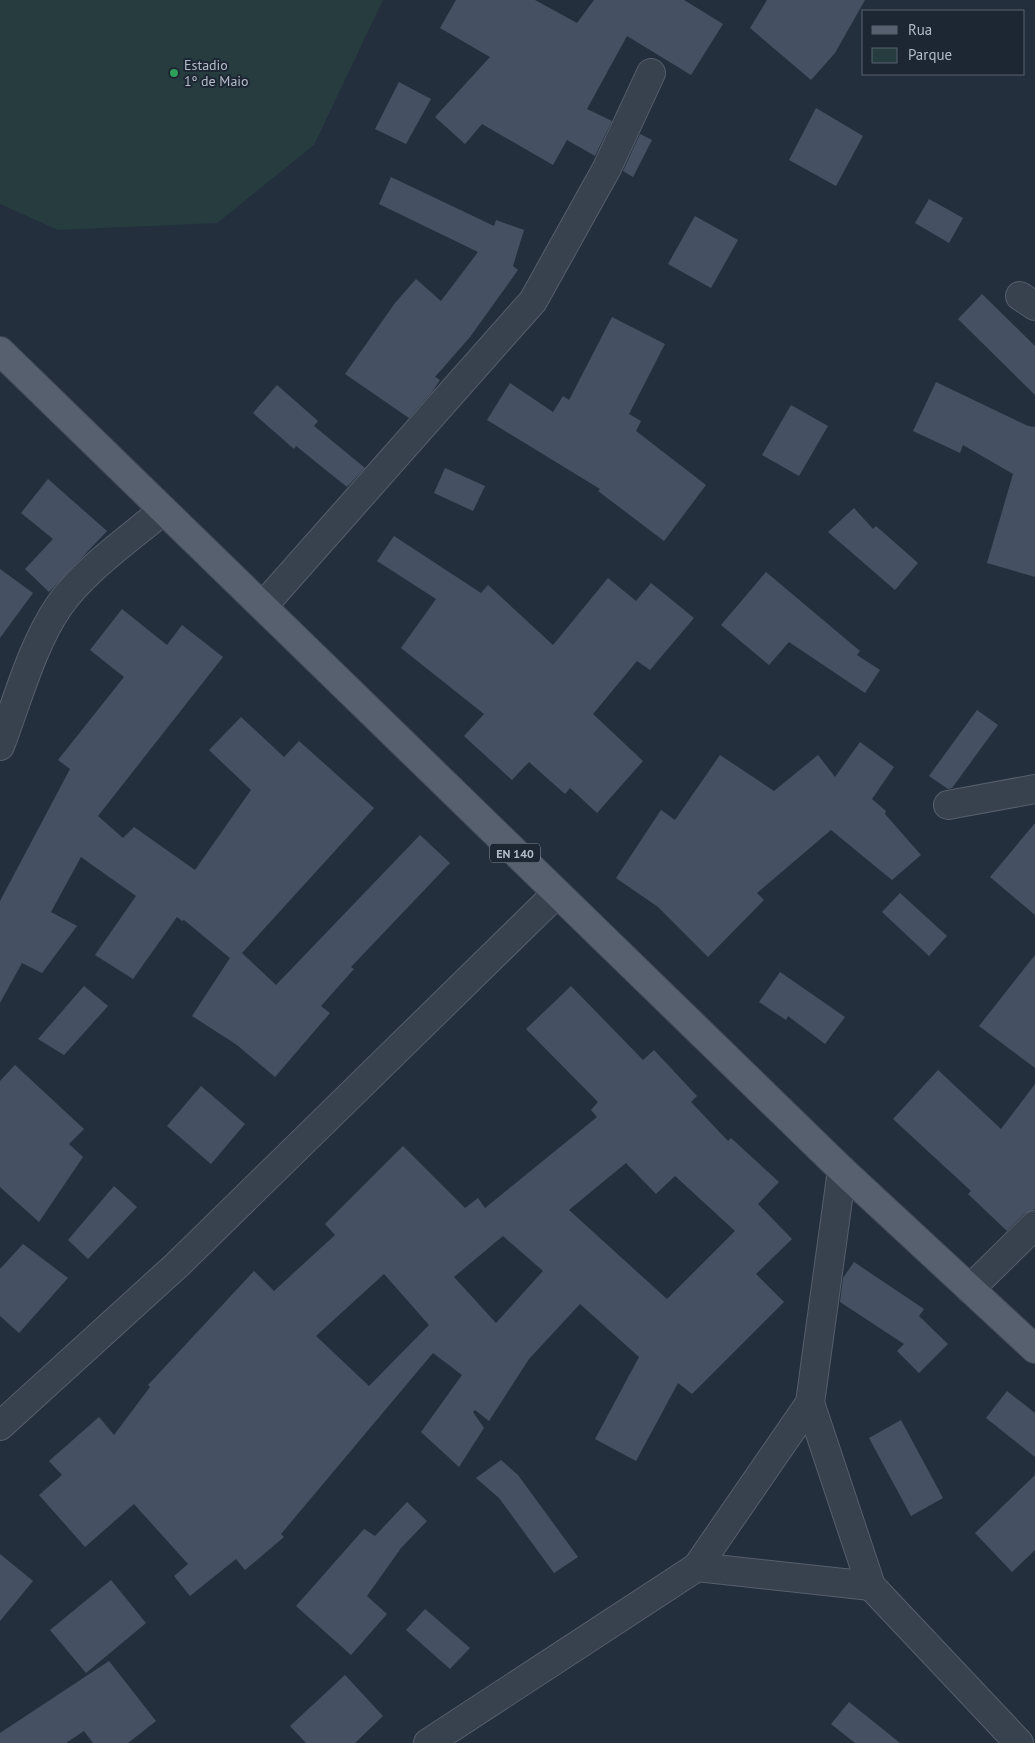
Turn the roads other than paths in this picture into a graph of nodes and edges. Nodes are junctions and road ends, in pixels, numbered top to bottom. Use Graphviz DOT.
graph roads {
  1 [pos="650,73"];
  2 [pos="0,351"];
  3 [pos="162,511"];
  4 [pos="263,606"];
  5 [pos="0,746"];
  6 [pos="1035,789"];
  7 [pos="948,805"];
  8 [pos="556,894"];
  9 [pos="842,1170"];
  10 [pos="1035,1225"];
  11 [pos="970,1289"];
  12 [pos="1035,1349"];
  13 [pos="810,1403"];
  14 [pos="0,1426"];
  15 [pos="698,1567"];
  16 [pos="871,1586"];
  17 [pos="428,1743"];
  18 [pos="1019,1743"];
  1 -- 4 [label="street"];
  2 -- 3 [label="main road, EN 140"];
  3 -- 4 [label="main road, EN 140"];
  3 -- 5 [label="street"];
  4 -- 8 [label="main road, EN 140"];
  6 -- 7 [label="street"];
  8 -- 9 [label="main road, EN 140"];
  8 -- 14 [label="street"];
  9 -- 11 [label="main road, EN 140"];
  9 -- 13 [label="street"];
  10 -- 11 [label="street"];
  11 -- 12 [label="main road, EN 140"];
  13 -- 15 [label="street"];
  13 -- 16 [label="street"];
  15 -- 16 [label="street"];
  15 -- 17 [label="street"];
  16 -- 18 [label="street"];
}
